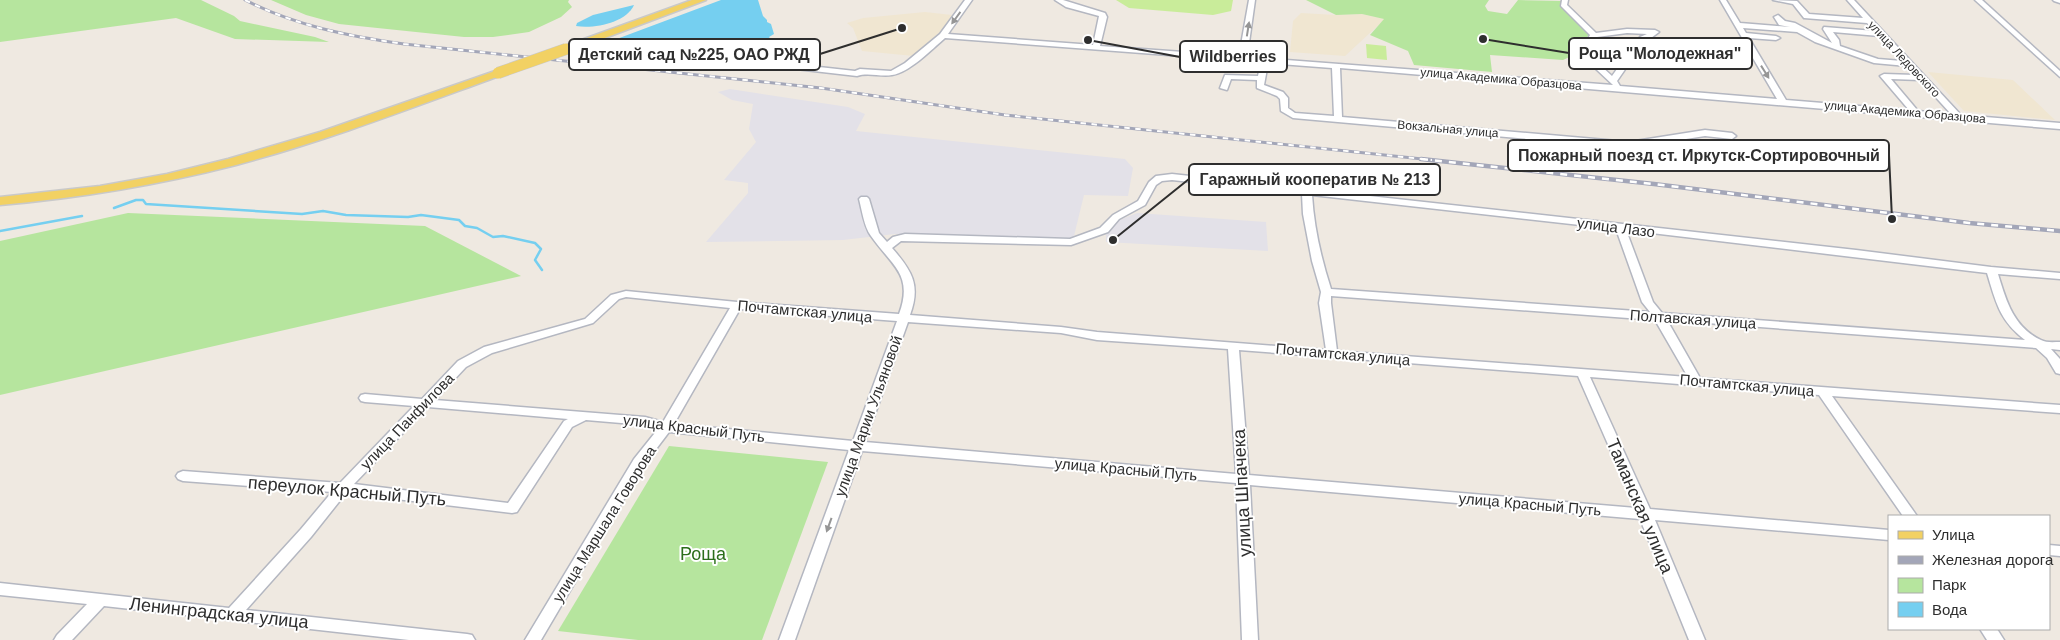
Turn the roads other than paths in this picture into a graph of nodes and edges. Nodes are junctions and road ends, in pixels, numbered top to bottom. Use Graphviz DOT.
graph roads {
  1 [pos="701,0"];
  2 [pos="969,0"];
  3 [pos="1058,0"];
  4 [pos="1252,0"];
  5 [pos="1563,0"];
  6 [pos="1723,0"];
  7 [pos="1770,0"];
  8 [pos="1850,0"];
  9 [pos="1978,0"];
  10 [pos="2056,0"];
  11 [pos="1794,1"];
  12 [pos="2060,1"];
  13 [pos="1775,4"];
  14 [pos="1778,17"];
  15 [pos="1869,21"];
  16 [pos="1738,25"];
  17 [pos="1799,30"];
  18 [pos="1881,34"];
  19 [pos="1594,35"];
  20 [pos="1742,35"];
  21 [pos="942,36"];
  22 [pos="1776,38"];
  23 [pos="1643,39"];
  24 [pos="1836,47"];
  25 [pos="1096,48"];
  26 [pos="1752,51"];
  27 [pos="586,53"];
  28 [pos="1247,59"];
  29 [pos="1265,60"];
  30 [pos="1909,64"];
  31 [pos="1336,66"];
  32 [pos="2060,75"];
  33 [pos="1249,78"];
  34 [pos="1261,78"];
  35 [pos="1922,78"];
  36 [pos="1614,80"];
  37 [pos="1224,88"];
  38 [pos="1619,88"];
  39 [pos="1784,102"];
  40 [pos="1916,114"];
  41 [pos="1958,117"];
  42 [pos="1338,119"];
  43 [pos="2060,126"];
  44 [pos="1732,136"];
  45 [pos="1307,193"];
  46 [pos="864,199"];
  47 [pos="0,201"];
  48 [pos="1620,227"];
  49 [pos="886,248"];
  50 [pos="1991,270"];
  51 [pos="2060,276"];
  52 [pos="1326,292"];
  53 [pos="626,294"];
  54 [pos="737,305"];
  55 [pos="1659,317"];
  56 [pos="904,319"];
  57 [pos="2039,344"];
  58 [pos="1233,345"];
  59 [pos="2060,346"];
  60 [pos="1332,354"];
  61 [pos="2060,370"];
  62 [pos="1582,372"];
  63 [pos="1696,381"];
  64 [pos="1823,392"];
  65 [pos="365,398"];
  66 [pos="425,403"];
  67 [pos="2060,408"];
  68 [pos="584,416"];
  69 [pos="666,427"];
  70 [pos="857,446"];
  71 [pos="183,476"];
  72 [pos="1242,479"];
  73 [pos="343,488"];
  74 [pos="1645,514"];
  75 [pos="1909,515"];
  76 [pos="1888,535"];
  77 [pos="0,589"];
  78 [pos="102,600"];
  79 [pos="233,614"];
  80 [pos="62,640"];
  81 [pos="467,640"];
  82 [pos="534,640"];
  83 [pos="787,640"];
  84 [pos="1250,640"];
  85 [pos="1697,640"];
  1 -- 47 [label="main road, bridge"];
  2 -- 21 [label="street, one-way"];
  3 -- 25 [label="street"];
  28 -- 4 [label="street, one-way"];
  5 -- 19 [label="street"];
  6 -- 16 [label="street"];
  7 -- 13 [label="street"];
  8 -- 15 [label="street, улица Ледовского"];
  9 -- 32 [label="street"];
  10 -- 12 [label="street"];
  11 -- 13 [label="street"];
  11 -- 15 [label="street"];
  14 -- 17 [label="street"];
  15 -- 18 [label="street, улица Ледовского"];
  16 -- 17 [label="street"];
  16 -- 20 [label="street"];
  17 -- 24 [label="street"];
  18 -- 24 [label="street"];
  18 -- 30 [label="street, улица Ледовского"];
  19 -- 23 [label="street"];
  19 -- 36 [label="street"];
  20 -- 22 [label="street"];
  20 -- 26 [label="street"];
  21 -- 25 [label="street, улица Академика Образцова"];
  21 -- 27 [label="street"];
  23 -- 26 [label="street"];
  23 -- 36 [label="street"];
  24 -- 30 [label="street"];
  25 -- 28 [label="street, улица Академика Образцова"];
  26 -- 39 [label="street, one-way"];
  28 -- 29 [label="street, улица Академика Образцова"];
  28 -- 33 [label="street"];
  29 -- 31 [label="street, улица Академика Образцова"];
  29 -- 34 [label="street"];
  30 -- 35 [label="street, улица Ледовского"];
  31 -- 38 [label="street, улица Академика Образцова"];
  31 -- 42 [label="street"];
  33 -- 34 [label="street"];
  33 -- 37 [label="street"];
  34 -- 42 [label="street, Вокзальная улица"];
  35 -- 40 [label="street"];
  35 -- 41 [label="street, улица Ледовского"];
  36 -- 38 [label="street"];
  38 -- 39 [label="street, улица Академика Образцова"];
  39 -- 40 [label="street, улица Академика Образцова"];
  40 -- 41 [label="street, улица Академика Образцова"];
  41 -- 43 [label="street, улица Академика Образцова"];
  42 -- 44 [label="street, Вокзальная улица"];
  45 -- 48 [label="street, улица Лазо"];
  45 -- 49 [label="street, улица Лазо"];
  45 -- 52 [label="street"];
  46 -- 49 [label="street, улица Марии Ульяновой"];
  48 -- 50 [label="street, улица Лазо"];
  48 -- 55 [label="street"];
  49 -- 56 [label="street, улица Марии Ульяновой"];
  50 -- 51 [label="street, улица Лазо"];
  50 -- 57 [label="street"];
  52 -- 55 [label="street, Полтавская улица"];
  52 -- 60 [label="street"];
  53 -- 54 [label="street, Почтамтская улица"];
  53 -- 66 [label="street, улица Панфилова"];
  54 -- 56 [label="street, Почтамтская улица"];
  54 -- 69 [label="street, улица Маршала Говорова"];
  55 -- 57 [label="street, Полтавская улица"];
  55 -- 63 [label="street"];
  56 -- 58 [label="street, Почтамтская улица"];
  56 -- 70 [label="street, улица Марии Ульяновой"];
  57 -- 59 [label="street, Полтавская улица"];
  57 -- 61 [label="street"];
  58 -- 60 [label="street, Почтамтская улица"];
  58 -- 72 [label="street, улица Шпачека"];
  60 -- 62 [label="street, Почтамтская улица"];
  62 -- 63 [label="street, Почтамтская улица"];
  62 -- 74 [label="street, Таманская улица"];
  63 -- 64 [label="street, Почтамтская улица"];
  64 -- 67 [label="street, Почтамтская улица"];
  64 -- 75 [label="street"];
  65 -- 66 [label="street, улица Красный Путь"];
  66 -- 68 [label="street, улица Красный Путь"];
  66 -- 73 [label="street, улица Панфилова"];
  68 -- 69 [label="street, улица Красный Путь"];
  68 -- 73 [label="street, переулок Красный Путь"];
  69 -- 70 [label="street, улица Красный Путь"];
  69 -- 82 [label="street, улица Маршала Говорова"];
  70 -- 72 [label="street, улица Красный Путь"];
  70 -- 83 [label="street, улица Марии Ульяновой, one-way"];
  71 -- 73 [label="street, переулок Красный Путь"];
  72 -- 74 [label="street, улица Красный Путь"];
  72 -- 84 [label="street, улица Шпачека"];
  73 -- 79 [label="street, улица Панфилова"];
  74 -- 76 [label="street, улица Красный Путь"];
  74 -- 85 [label="street, Таманская улица"];
  77 -- 78 [label="street, Ленинградская улица"];
  78 -- 79 [label="street, Ленинградская улица"];
  78 -- 80 [label="street"];
  79 -- 81 [label="street, Ленинградская улица"];
}
